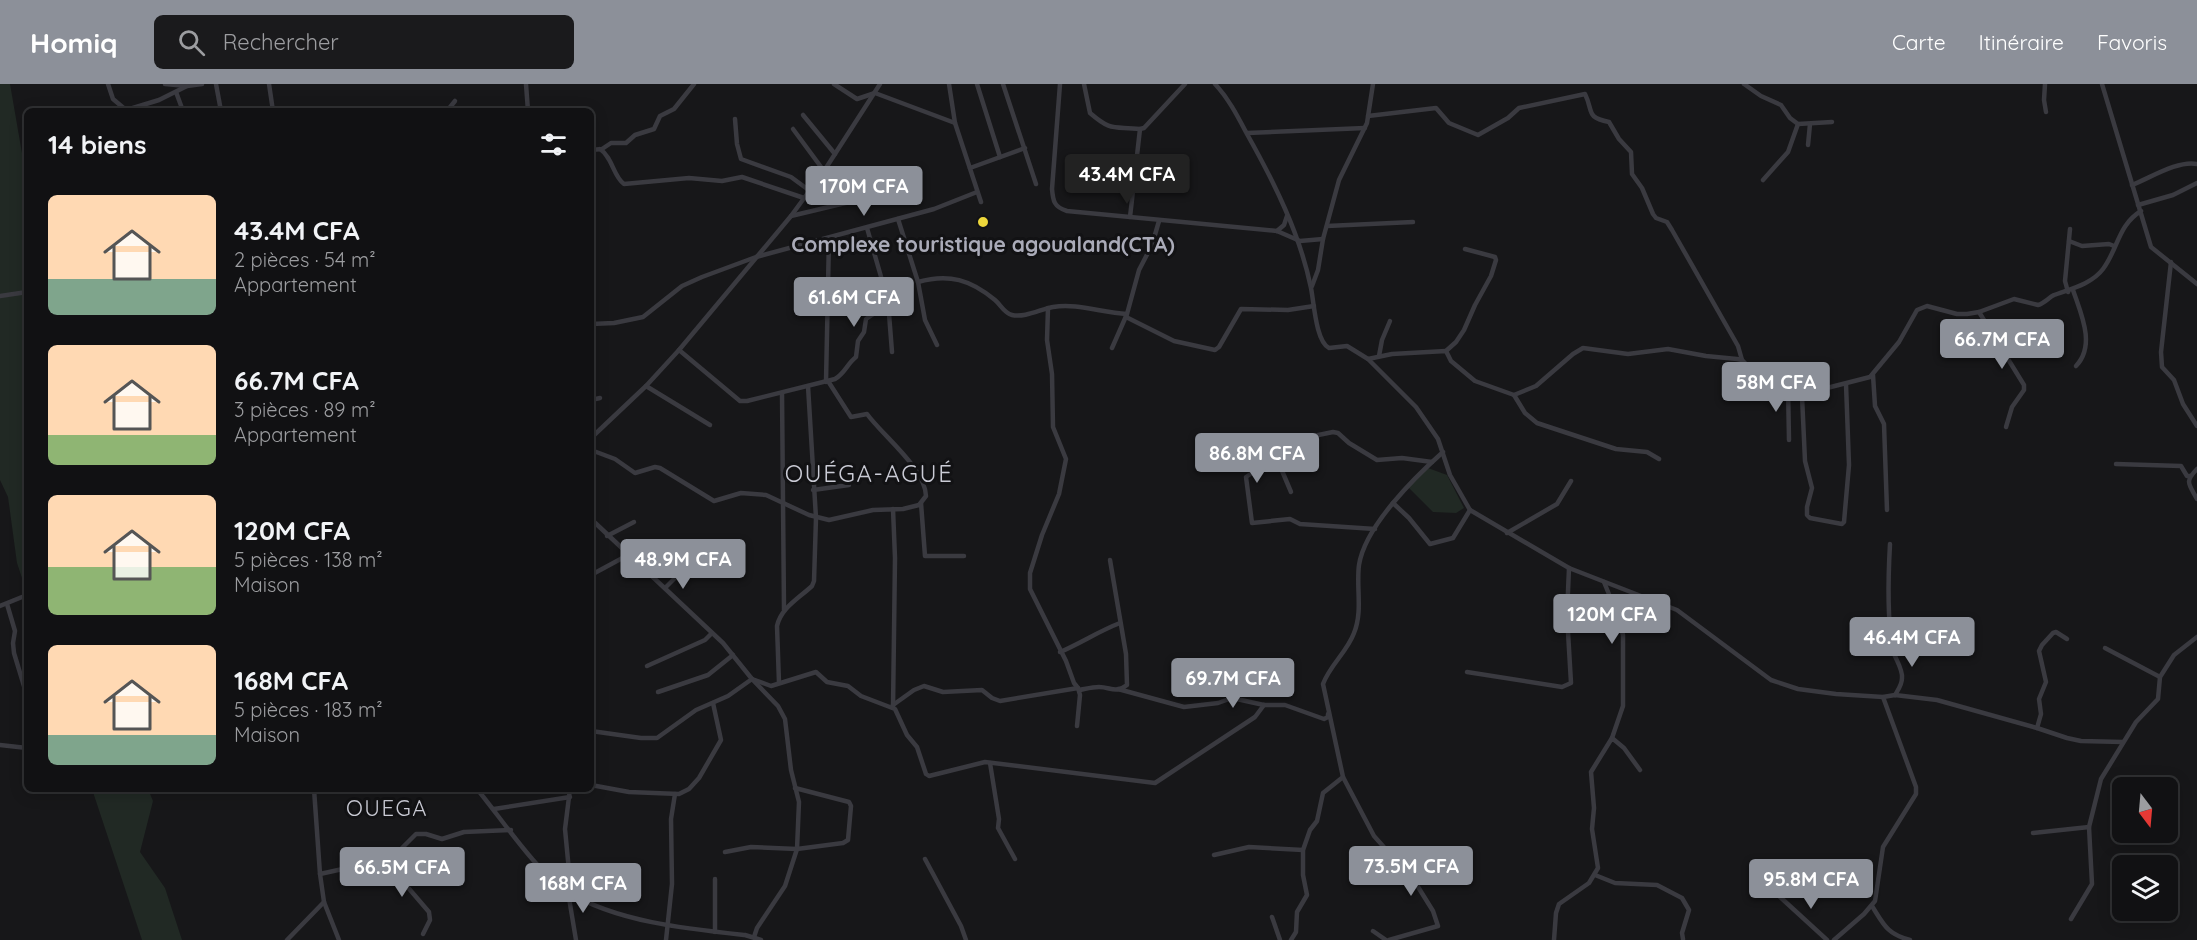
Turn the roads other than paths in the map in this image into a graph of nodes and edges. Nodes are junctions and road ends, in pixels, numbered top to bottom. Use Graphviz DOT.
graph roads {
  1 [pos="108,84"];
  2 [pos="165,84"];
  3 [pos="202,84"];
  4 [pos="216,84"];
  5 [pos="269,84"];
  6 [pos="526,84"];
  7 [pos="694,84"];
  8 [pos="834,84"];
  9 [pos="880,84"];
  10 [pos="949,84"];
  11 [pos="977,84"];
  12 [pos="1003,84"];
  13 [pos="1060,84"];
  14 [pos="1084,84"];
  15 [pos="1185,84"];
  16 [pos="1215,84"];
  17 [pos="1373,84"];
  18 [pos="1744,84"];
  19 [pos="2046,84"];
  20 [pos="2102,84"];
  21 [pos="187,86"];
  22 [pos="176,92"];
  23 [pos="875,93"];
  24 [pos="455,101"];
  25 [pos="150,103"];
  26 [pos="122,108"];
  27 [pos="131,108"];
  28 [pos="151,108"];
  29 [pos="182,108"];
  30 [pos="220,108"];
  31 [pos="273,108"];
  32 [pos="449,108"];
  33 [pos="528,108"];
  34 [pos="2046,112"];
  35 [pos="803,115"];
  36 [pos="1368,116"];
  37 [pos="735,119"];
  38 [pos="1832,122"];
  39 [pos="955,123"];
  40 [pos="1798,124"];
  41 [pos="1810,124"];
  42 [pos="1365,128"];
  43 [pos="793,129"];
  44 [pos="1140,129"];
  45 [pos="1246,133"];
  46 [pos="1808,145"];
  47 [pos="1025,148"];
  48 [pos="600,149"];
  49 [pos="594,150"];
  50 [pos="835,154"];
  51 [pos="1000,157"];
  52 [pos="2197,164"];
  53 [pos="970,168"];
  54 [pos="824,171"];
  55 [pos="1763,180"];
  56 [pos="2197,183"];
  57 [pos="1036,184"];
  58 [pos="2132,185"];
  59 [pos="810,191"];
  60 [pos="977,192"];
  61 [pos="804,198"];
  62 [pos="858,200"];
  63 [pos="981,202"];
  64 [pos="2139,205"];
  65 [pos="2141,211"];
  66 [pos="790,216"];
  67 [pos="1287,216"];
  68 [pos="1130,217"];
  69 [pos="897,219"];
  70 [pos="1159,221"];
  71 [pos="1413,222"];
  72 [pos="1327,226"];
  73 [pos="867,228"];
  74 [pos="2070,230"];
  75 [pos="1277,231"];
  76 [pos="829,238"];
  77 [pos="1296,239"];
  78 [pos="1323,239"];
  79 [pos="2069,241"];
  80 [pos="2114,246"];
  81 [pos="1465,249"];
  82 [pos="756,257"];
  83 [pos="2171,262"];
  84 [pos="918,282"];
  85 [pos="2197,284"];
  86 [pos="1311,288"];
  87 [pos="2071,291"];
  88 [pos="24,292"];
  89 [pos="886,294"];
  90 [pos="0,296"];
  91 [pos="1314,306"];
  92 [pos="1048,308"];
  93 [pos="1979,312"];
  94 [pos="1126,316"];
  95 [pos="1390,321"];
  96 [pos="594,324"];
  97 [pos="937,345"];
  98 [pos="1112,348"];
  99 [pos="679,350"];
  100 [pos="1446,351"];
  101 [pos="892,352"];
  102 [pos="1380,356"];
  103 [pos="1368,359"];
  104 [pos="1742,360"];
  105 [pos="2076,366"];
  106 [pos="1873,375"];
  107 [pos="827,382"];
  108 [pos="1846,384"];
  109 [pos="646,386"];
  110 [pos="808,386"];
  111 [pos="1788,386"];
  112 [pos="1797,388"];
  113 [pos="782,393"];
  114 [pos="1514,395"];
  115 [pos="600,398"];
  116 [pos="594,399"];
  117 [pos="710,425"];
  118 [pos="2197,426"];
  119 [pos="2007,427"];
  120 [pos="594,435"];
  121 [pos="1789,440"];
  122 [pos="594,451"];
  123 [pos="1443,452"];
  124 [pos="1282,458"];
  125 [pos="1659,459"];
  126 [pos="1432,462"];
  127 [pos="2116,464"];
  128 [pos="2197,469"];
  129 [pos="2190,476"];
  130 [pos="1571,481"];
  131 [pos="849,485"];
  132 [pos="813,490"];
  133 [pos="1291,492"];
  134 [pos="2197,499"];
  135 [pos="921,503"];
  136 [pos="1393,503"];
  137 [pos="784,504"];
  138 [pos="893,509"];
  139 [pos="1470,510"];
  140 [pos="1887,510"];
  141 [pos="816,518"];
  142 [pos="594,522"];
  143 [pos="634,522"];
  144 [pos="1375,529"];
  145 [pos="1507,533"];
  146 [pos="607,536"];
  147 [pos="1890,544"];
  148 [pos="699,554"];
  149 [pos="628,555"];
  150 [pos="964,556"];
  151 [pos="1110,560"];
  152 [pos="1569,568"];
  153 [pos="594,573"];
  154 [pos="1604,582"];
  155 [pos="665,588"];
  156 [pos="24,596"];
  157 [pos="7,604"];
  158 [pos="0,606"];
  159 [pos="783,610"];
  160 [pos="1120,623"];
  161 [pos="711,634"];
  162 [pos="2197,637"];
  163 [pos="2067,639"];
  164 [pos="2105,648"];
  165 [pos="1060,652"];
  166 [pos="733,655"];
  167 [pos="647,666"];
  168 [pos="1467,672"];
  169 [pos="2160,677"];
  170 [pos="752,679"];
  171 [pos="779,683"];
  172 [pos="24,686"];
  173 [pos="1078,689"];
  174 [pos="1118,689"];
  175 [pos="658,692"];
  176 [pos="1895,695"];
  177 [pos="1883,697"];
  178 [pos="713,703"];
  179 [pos="1264,705"];
  180 [pos="893,706"];
  181 [pos="1328,711"];
  182 [pos="1077,726"];
  183 [pos="2037,728"];
  184 [pos="594,731"];
  185 [pos="1612,738"];
  186 [pos="2123,742"];
  187 [pos="0,745"];
  188 [pos="24,748"];
  189 [pos="990,763"];
  190 [pos="1640,770"];
  191 [pos="1343,777"];
  192 [pos="594,786"];
  193 [pos="795,788"];
  194 [pos="314,792"];
  195 [pos="480,792"];
  196 [pos="570,792"];
  197 [pos="675,795"];
  198 [pos="570,797"];
  199 [pos="494,809"];
  200 [pos="2089,827"];
  201 [pos="511,830"];
  202 [pos="2033,833"];
  203 [pos="797,849"];
  204 [pos="1302,850"];
  205 [pos="725,852"];
  206 [pos="1214,855"];
  207 [pos="925,859"];
  208 [pos="1015,859"];
  209 [pos="383,861"];
  210 [pos="320,874"];
  211 [pos="1595,875"];
  212 [pos="715,879"];
  213 [pos="568,892"];
  214 [pos="1779,896"];
  215 [pos="324,902"];
  216 [pos="1872,906"];
  217 [pos="1272,917"];
  218 [pos="2072,919"];
  219 [pos="669,924"];
  220 [pos="1373,931"];
  221 [pos="715,932"];
  222 [pos="423,934"];
  223 [pos="754,937"];
  224 [pos="744,938"];
  225 [pos="1683,939"];
  226 [pos="1838,939"];
  227 [pos="287,940"];
  228 [pos="339,940"];
  229 [pos="576,940"];
  230 [pos="666,940"];
  231 [pos="761,940"];
  232 [pos="966,940"];
  233 [pos="1280,940"];
  234 [pos="1291,940"];
  235 [pos="1387,940"];
  236 [pos="1554,940"];
  237 [pos="1827,940"];
  238 [pos="1910,940"];
  1 -- 26 [label="street"];
  2 -- 21 [label="street"];
  3 -- 21 [label="street"];
  4 -- 30 [label="street"];
  5 -- 31 [label="street"];
  6 -- 33 [label="street"];
  7 -- 48 [label="street"];
  8 -- 23 [label="street"];
  9 -- 23 [label="street"];
  10 -- 39 [label="street"];
  11 -- 51 [label="street"];
  12 -- 47 [label="street"];
  13 -- 68 [label="street"];
  14 -- 44 [label="street"];
  15 -- 44 [label="street"];
  16 -- 45 [label="street"];
  17 -- 36 [label="street"];
  18 -- 40 [label="street"];
  19 -- 34 [label="street"];
  20 -- 58 [label="street"];
  21 -- 22 [label="street"];
  22 -- 25 [label="street"];
  22 -- 29 [label="street"];
  23 -- 39 [label="street"];
  23 -- 50 [label="street"];
  24 -- 32 [label="street"];
  25 -- 27 [label="street"];
  25 -- 28 [label="street"];
  35 -- 50 [label="street"];
  36 -- 42 [label="street"];
  36 -- 104 [label="street"];
  37 -- 59 [label="street"];
  38 -- 41 [label="street"];
  39 -- 53 [label="street"];
  40 -- 41 [label="street"];
  40 -- 55 [label="street"];
  41 -- 46 [label="street"];
  42 -- 45 [label="street"];
  42 -- 72 [label="street"];
  43 -- 54 [label="street"];
  44 -- 68 [label="street"];
  45 -- 67 [label="street"];
  47 -- 51 [label="street"];
  47 -- 57 [label="street"];
  48 -- 49 [label="street"];
  48 -- 61 [label="street"];
  50 -- 54 [label="street"];
  51 -- 53 [label="street"];
  52 -- 58 [label="street"];
  53 -- 60 [label="street"];
  54 -- 59 [label="street"];
  56 -- 64 [label="street"];
  58 -- 64 [label="street"];
  59 -- 61 [label="street"];
  60 -- 63 [label="street"];
  60 -- 69 [label="street"];
  61 -- 66 [label="street"];
  62 -- 66 [label="street"];
  64 -- 65 [label="street"];
  65 -- 80 [label="street"];
  65 -- 83 [label="street"];
  66 -- 82 [label="street"];
  67 -- 75 [label="street"];
  67 -- 77 [label="street"];
  68 -- 70 [label="street"];
  69 -- 73 [label="street"];
  69 -- 84 [label="street"];
  70 -- 75 [label="street"];
  70 -- 94 [label="street"];
  71 -- 72 [label="street"];
  72 -- 78 [label="street"];
  73 -- 76 [label="street"];
  73 -- 89 [label="street"];
  74 -- 79 [label="street"];
  75 -- 77 [label="street"];
  76 -- 82 [label="street"];
  76 -- 107 [label="street"];
  77 -- 78 [label="street"];
  77 -- 86 [label="street"];
  78 -- 86 [label="street"];
  79 -- 80 [label="street"];
  79 -- 87 [label="street"];
  80 -- 87 [label="street"];
  81 -- 100 [label="street"];
  82 -- 96 [label="street"];
  82 -- 99 [label="street"];
  83 -- 85 [label="street"];
  83 -- 118 [label="street"];
  84 -- 92 [label="street"];
  84 -- 97 [label="street"];
  86 -- 91 [label="street"];
  87 -- 93 [label="street"];
  87 -- 105 [label="street"];
  88 -- 90 [label="street"];
  89 -- 101 [label="street"];
  89 -- 107 [label="street"];
  91 -- 94 [label="street"];
  91 -- 103 [label="street"];
  92 -- 94 [label="street"];
  92 -- 165 [label="street"];
  93 -- 106 [label="street"];
  93 -- 119 [label="street"];
  94 -- 98 [label="street"];
  95 -- 102 [label="street"];
  99 -- 109 [label="street"];
  99 -- 113 [label="street"];
  100 -- 102 [label="street"];
  100 -- 114 [label="street"];
  102 -- 103 [label="street"];
  103 -- 123 [label="street"];
  104 -- 111 [label="street"];
  104 -- 114 [label="street"];
  106 -- 108 [label="street"];
  106 -- 140 [label="street"];
  107 -- 110 [label="street"];
  107 -- 135 [label="street"];
  108 -- 112 [label="street"];
  108 -- 112 [label="street"];
  109 -- 117 [label="street"];
  109 -- 120 [label="street"];
  110 -- 113 [label="street"];
  110 -- 132 [label="street"];
  111 -- 112 [label="street"];
  111 -- 121 [label="street"];
  113 -- 137 [label="street"];
  114 -- 125 [label="street"];
  115 -- 116 [label="street"];
  122 -- 137 [label="street"];
  123 -- 126 [label="street"];
  123 -- 139 [label="street"];
  124 -- 126 [label="street"];
  124 -- 133 [label="street"];
  124 -- 144 [label="street"];
  126 -- 136 [label="street"];
  127 -- 129 [label="street"];
  128 -- 129 [label="street"];
  129 -- 134 [label="street"];
  130 -- 145 [label="street"];
  131 -- 132 [label="street"];
  132 -- 141 [label="street"];
  135 -- 138 [label="street"];
  135 -- 150 [label="street"];
  136 -- 139 [label="street"];
  136 -- 144 [label="street"];
  137 -- 141 [label="street"];
  137 -- 159 [label="street"];
  138 -- 141 [label="street"];
  138 -- 180 [label="street"];
  139 -- 145 [label="street"];
  141 -- 159 [label="street"];
  142 -- 146 [label="street"];
  143 -- 146 [label="street"];
  144 -- 181 [label="street"];
  145 -- 152 [label="street"];
  146 -- 149 [label="street"];
  147 -- 176 [label="street"];
  148 -- 155 [label="street"];
  149 -- 153 [label="street"];
  149 -- 155 [label="street"];
  151 -- 160 [label="street"];
  152 -- 154 [label="street"];
  152 -- 168 [label="street"];
  154 -- 177 [label="street"];
  154 -- 185 [label="street"];
  155 -- 161 [label="street"];
  156 -- 157 [label="street"];
  157 -- 158 [label="street"];
  157 -- 172 [label="street"];
  159 -- 171 [label="street"];
  160 -- 165 [label="street"];
  160 -- 174 [label="street"];
  161 -- 166 [label="street"];
  161 -- 167 [label="street"];
  162 -- 169 [label="street"];
  163 -- 183 [label="street"];
  164 -- 169 [label="street"];
  165 -- 173 [label="street"];
  166 -- 170 [label="street"];
  166 -- 175 [label="street"];
  169 -- 186 [label="street"];
  170 -- 171 [label="street"];
  170 -- 178 [label="street"];
  170 -- 193 [label="street"];
  171 -- 180 [label="street"];
  173 -- 174 [label="street"];
  173 -- 180 [label="street"];
  173 -- 182 [label="street"];
  174 -- 179 [label="street"];
  176 -- 177 [label="street"];
  176 -- 183 [label="street"];
  177 -- 216 [label="street"];
  178 -- 184 [label="street"];
  178 -- 197 [label="street"];
  179 -- 181 [label="street"];
  179 -- 189 [label="street"];
  180 -- 189 [label="street"];
  181 -- 191 [label="street"];
  183 -- 186 [label="street"];
  185 -- 190 [label="street"];
  185 -- 211 [label="street"];
  186 -- 200 [label="street"];
  187 -- 188 [label="street"];
  189 -- 208 [label="street"];
  191 -- 204 [label="street"];
  191 -- 235 [label="street"];
  192 -- 197 [label="street"];
  193 -- 203 [label="street"];
  193 -- 203 [label="street"];
  194 -- 210 [label="street"];
  195 -- 199 [label="street"];
  196 -- 198 [label="street"];
  197 -- 219 [label="street"];
  198 -- 199 [label="street"];
  198 -- 213 [label="street"];
  199 -- 201 [label="street"];
  200 -- 202 [label="street"];
  200 -- 218 [label="street"];
  201 -- 209 [label="street"];
  201 -- 213 [label="street"];
  203 -- 205 [label="street"];
  203 -- 223 [label="street"];
  204 -- 206 [label="street"];
  204 -- 234 [label="street"];
  207 -- 232 [label="street"];
  209 -- 210 [label="street"];
  209 -- 222 [label="street"];
  210 -- 215 [label="street"];
  211 -- 225 [label="street"];
  211 -- 236 [label="street"];
  212 -- 221 [label="street"];
  213 -- 219 [label="street"];
  213 -- 229 [label="street"];
  214 -- 237 [label="street"];
  215 -- 227 [label="street"];
  215 -- 228 [label="street"];
  216 -- 226 [label="street"];
  216 -- 238 [label="street"];
  217 -- 233 [label="street"];
  219 -- 221 [label="street"];
  219 -- 230 [label="street"];
  220 -- 235 [label="street"];
  221 -- 224 [label="street"];
  223 -- 224 [label="street"];
  223 -- 231 [label="street"];
}
